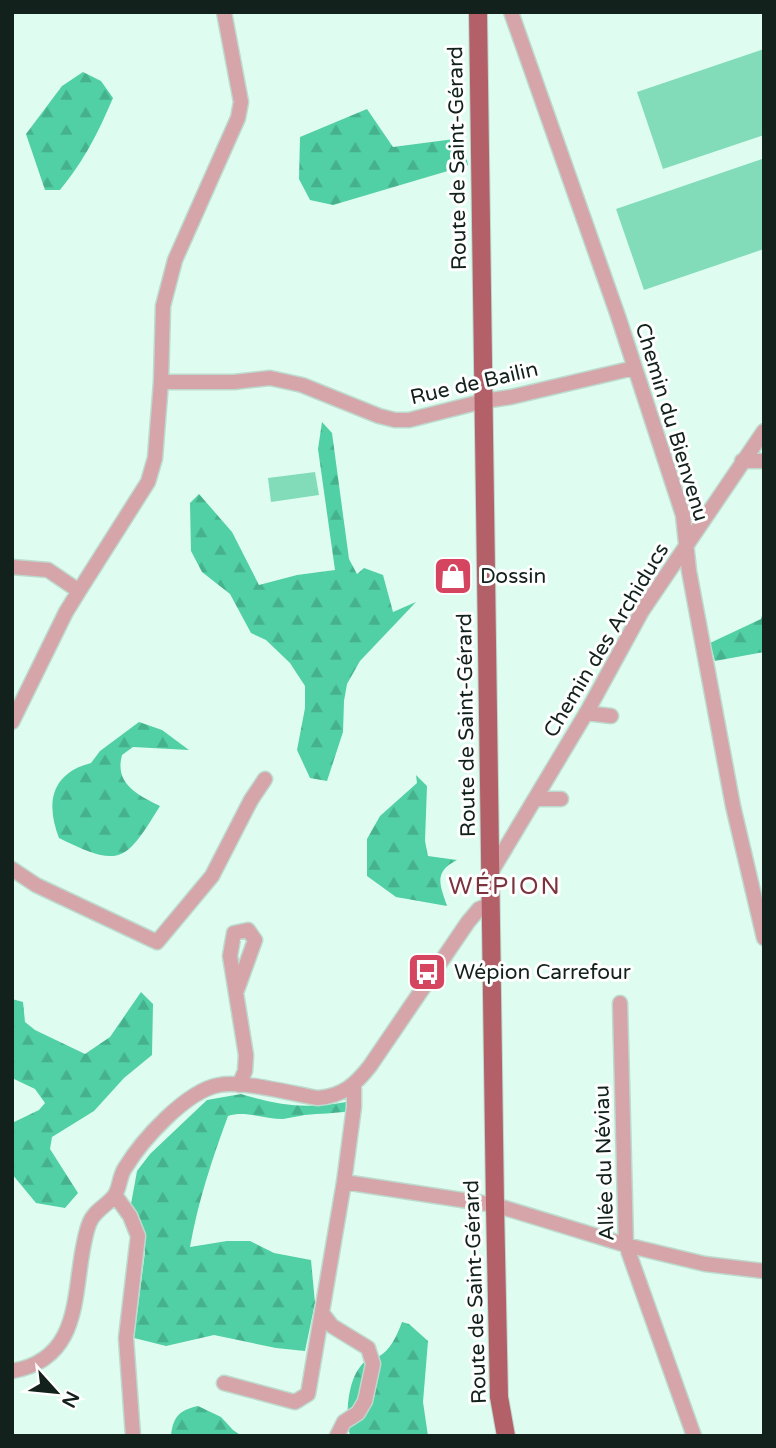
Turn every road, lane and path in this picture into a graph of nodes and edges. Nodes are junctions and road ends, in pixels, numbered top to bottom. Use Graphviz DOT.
graph roads {
  1 [pos="223,12"];
  2 [pos="478,12"];
  3 [pos="511,12"];
  4 [pos="634,368"];
  5 [pos="161,382"];
  6 [pos="484,401"];
  7 [pos="764,431"];
  8 [pos="742,461"];
  9 [pos="764,461"];
  10 [pos="686,546"];
  11 [pos="12,567"];
  12 [pos="79,591"];
  13 [pos="586,713"];
  14 [pos="611,716"];
  15 [pos="12,722"];
  16 [pos="265,779"];
  17 [pos="535,799"];
  18 [pos="561,799"];
  19 [pos="12,869"];
  20 [pos="490,874"];
  21 [pos="491,904"];
  22 [pos="764,938"];
  23 [pos="237,990"];
  24 [pos="620,1003"];
  25 [pos="239,1085"];
  26 [pos="354,1086"];
  27 [pos="344,1182"];
  28 [pos="115,1195"];
  29 [pos="495,1205"];
  30 [pos="626,1245"];
  31 [pos="764,1271"];
  32 [pos="322,1313"];
  33 [pos="12,1371"];
  34 [pos="224,1383"];
  35 [pos="133,1436"];
  36 [pos="337,1436"];
  37 [pos="506,1436"];
  38 [pos="694,1436"];
  1 -- 5 [label="street"];
  2 -- 6 [label="main road, Route de Saint-Gérard"];
  3 -- 4 [label="street, Chemin du Bienvenu"];
  4 -- 6 [label="street, Rue de Bailin"];
  4 -- 10 [label="street, Chemin du Bienvenu"];
  5 -- 6 [label="street, Rue de Bailin"];
  5 -- 12 [label="street"];
  6 -- 20 [label="main road, Route de Saint-Gérard"];
  7 -- 8 [label="street, Chemin des Archiducs"];
  8 -- 9 [label="street"];
  8 -- 10 [label="street, Chemin des Archiducs"];
  10 -- 13 [label="street, Chemin des Archiducs"];
  10 -- 22 [label="street, Chemin du Bienvenu"];
  11 -- 12 [label="street"];
  12 -- 15 [label="street"];
  13 -- 14 [label="street"];
  13 -- 17 [label="street, Chemin des Archiducs"];
  16 -- 19 [label="street"];
  17 -- 18 [label="street"];
  17 -- 20 [label="street, Chemin des Archiducs"];
  20 -- 21 [label="main road, Route de Saint-Gérard"];
  21 -- 26 [label="street"];
  21 -- 29 [label="main road, Route de Saint-Gérard"];
  23 -- 25 [label="street"];
  24 -- 30 [label="street, Allée du Néviau"];
  25 -- 26 [label="street"];
  25 -- 28 [label="street"];
  26 -- 27 [label="street"];
  27 -- 29 [label="street"];
  27 -- 32 [label="street"];
  28 -- 33 [label="street"];
  28 -- 35 [label="street"];
  29 -- 30 [label="street"];
  29 -- 37 [label="main road, Route de Saint-Gérard"];
  30 -- 31 [label="street"];
  30 -- 38 [label="street, Allée du Néviau"];
  32 -- 34 [label="street"];
  32 -- 36 [label="street"];
}
